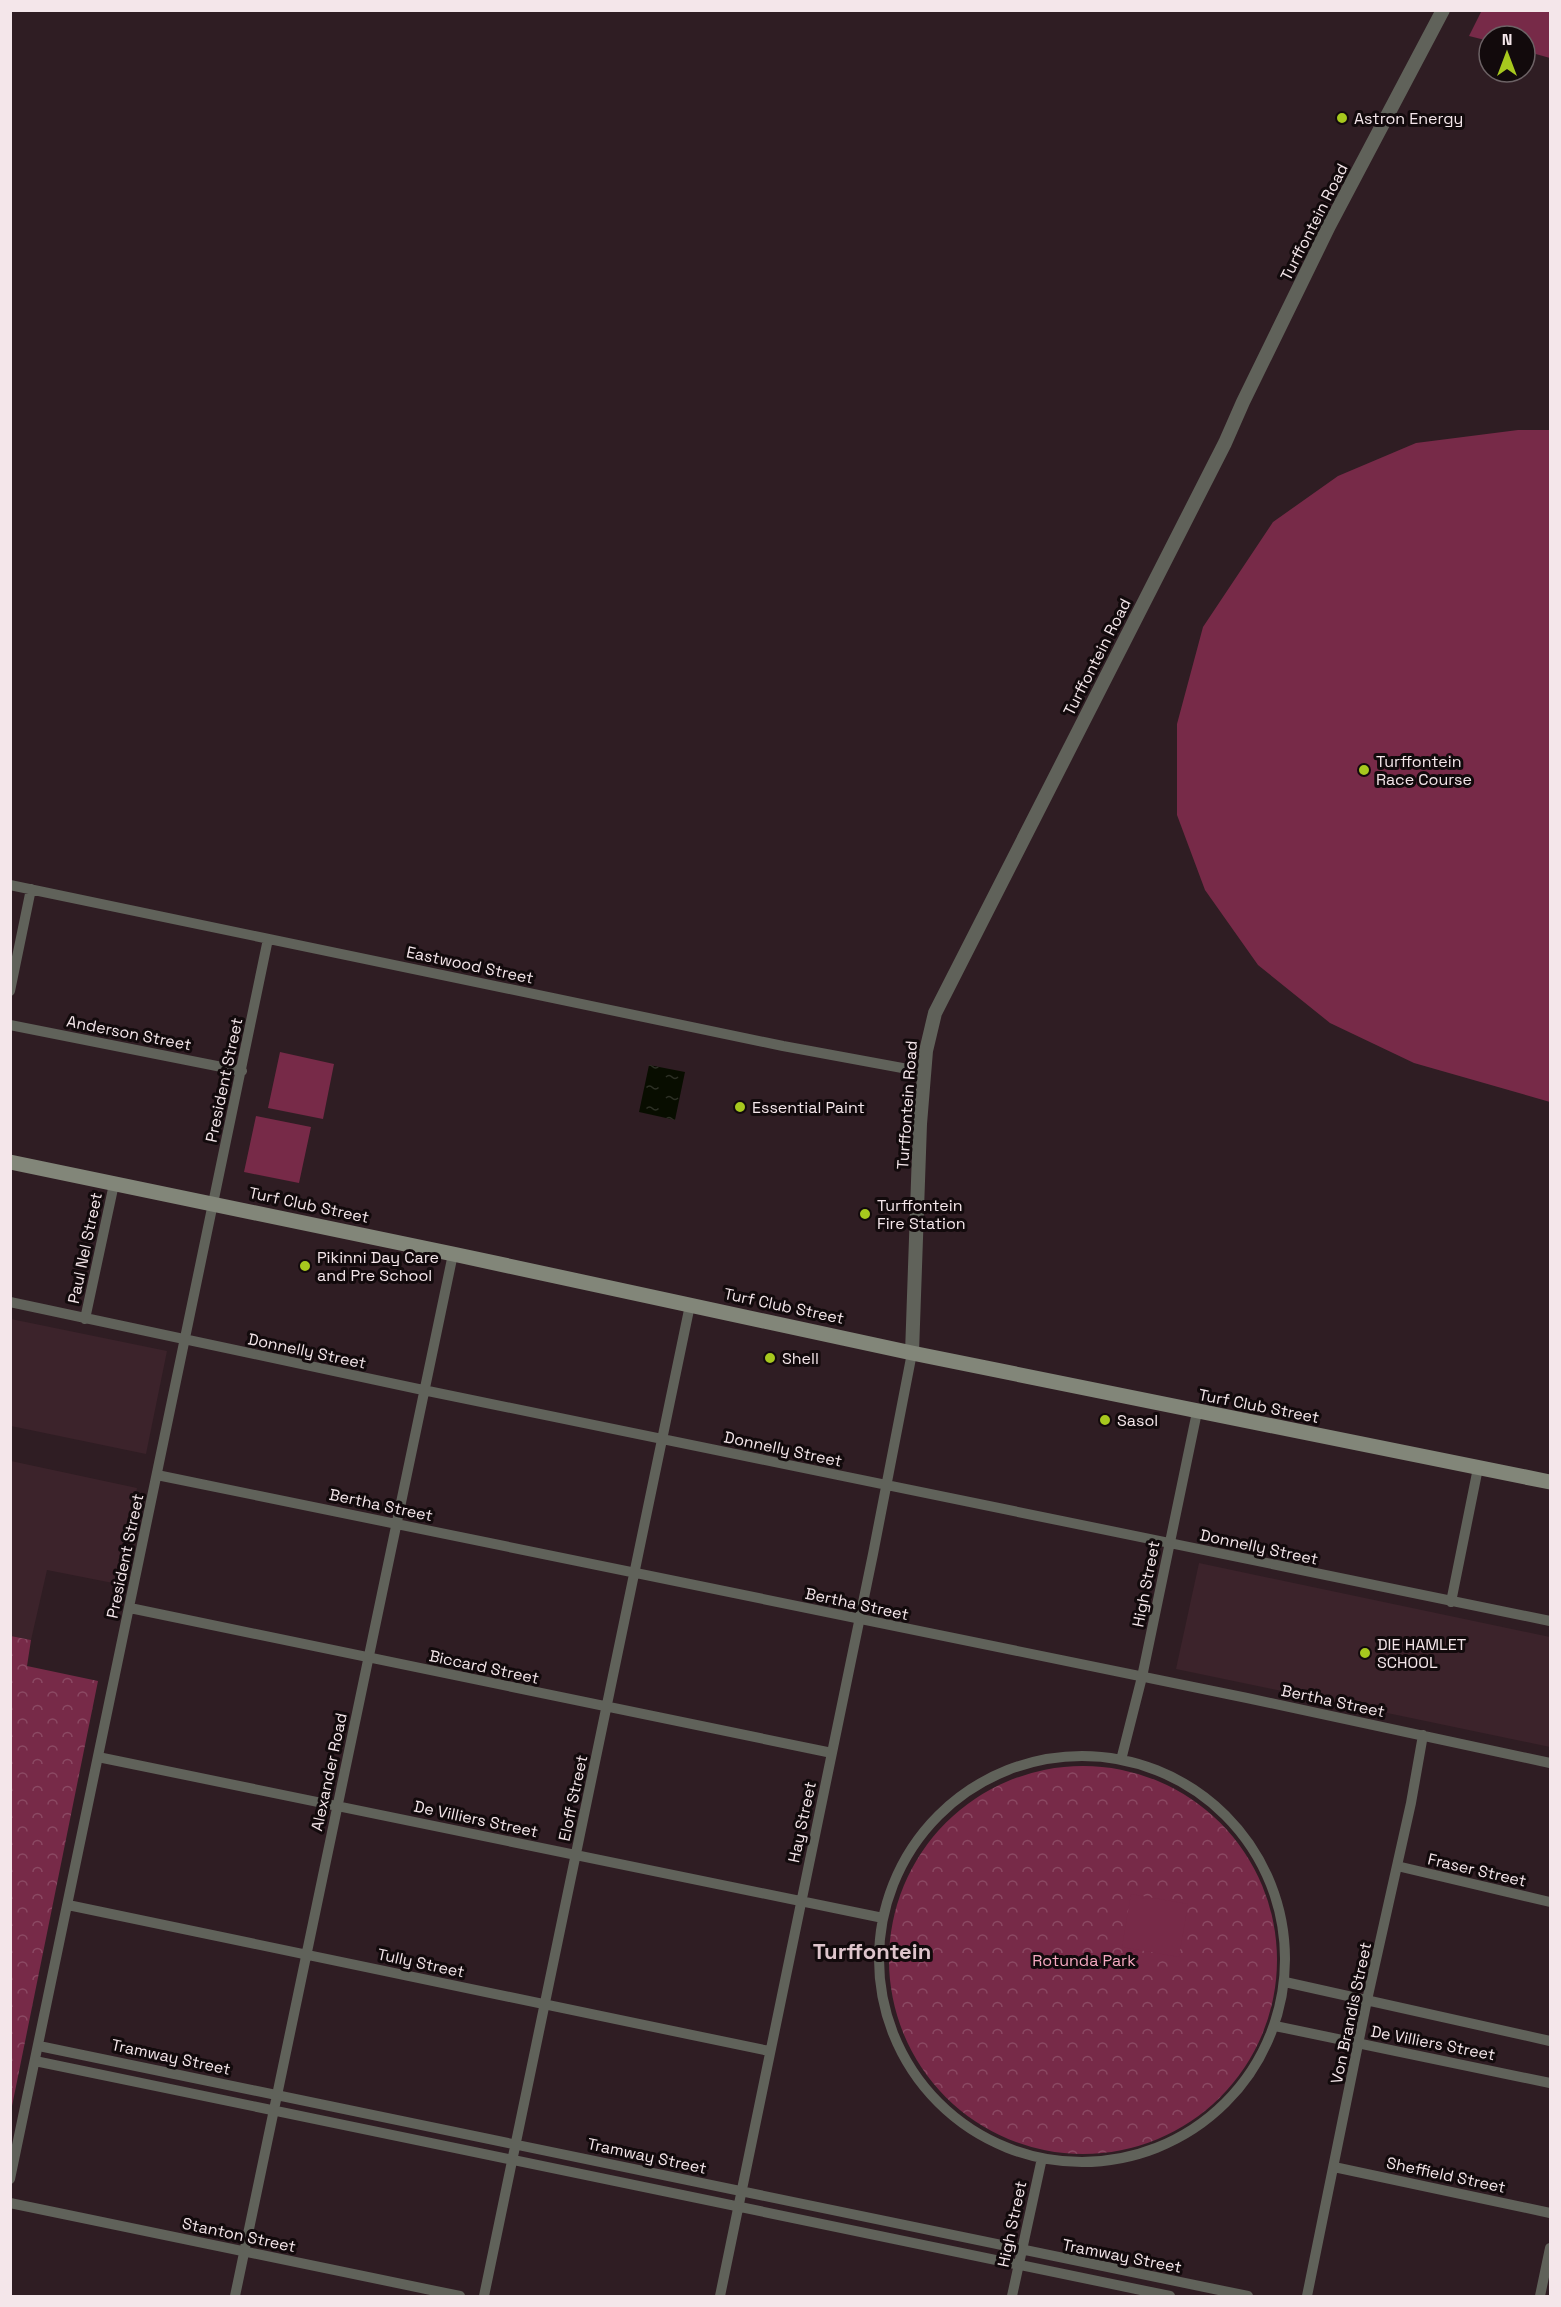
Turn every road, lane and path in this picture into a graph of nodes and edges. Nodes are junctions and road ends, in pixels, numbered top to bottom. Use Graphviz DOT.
graph roads {
  1 [pos="1443,10"];
  2 [pos="10,885"];
  3 [pos="31,890"];
  4 [pos="268,939"];
  5 [pos="10,991"];
  6 [pos="10,1024"];
  7 [pos="242,1071"];
  8 [pos="924,1072"];
  9 [pos="10,1162"];
  10 [pos="114,1184"];
  11 [pos="213,1203"];
  12 [pos="453,1254"];
  13 [pos="10,1302"];
  14 [pos="690,1305"];
  15 [pos="85,1319"];
  16 [pos="184,1340"];
  17 [pos="912,1353"];
  18 [pos="423,1390"];
  19 [pos="1197,1412"];
  20 [pos="662,1439"];
  21 [pos="1478,1468"];
  22 [pos="157,1475"];
  23 [pos="1551,1482"];
  24 [pos="886,1486"];
  25 [pos="396,1523"];
  26 [pos="1169,1544"];
  27 [pos="634,1573"];
  28 [pos="1451,1602"];
  29 [pos="130,1608"];
  30 [pos="860,1620"];
  31 [pos="1551,1621"];
  32 [pos="368,1658"];
  33 [pos="1142,1677"];
  34 [pos="607,1707"];
  35 [pos="1423,1735"];
  36 [pos="832,1753"];
  37 [pos="98,1757"];
  38 [pos="1121,1760"];
  39 [pos="1551,1763"];
  40 [pos="336,1806"];
  41 [pos="576,1856"];
  42 [pos="1397,1866"];
  43 [pos="801,1902"];
  44 [pos="1551,1902"];
  45 [pos="68,1905"];
  46 [pos="883,1918"];
  47 [pos="306,1954"];
  48 [pos="1285,1982"];
  49 [pos="1367,2000"];
  50 [pos="543,2004"];
  51 [pos="1275,2026"];
  52 [pos="1551,2041"];
  53 [pos="1358,2044"];
  54 [pos="39,2046"];
  55 [pos="769,2050"];
  56 [pos="35,2061"];
  57 [pos="157,2070"];
  58 [pos="1551,2082"];
  59 [pos="154,2085"];
  60 [pos="278,2095"];
  61 [pos="275,2110"];
  62 [pos="515,2145"];
  63 [pos="1042,2158"];
  64 [pos="513,2160"];
  65 [pos="1334,2167"];
  66 [pos="631,2168"];
  67 [pos="10,2179"];
  68 [pos="628,2184"];
  69 [pos="740,2191"];
  70 [pos="10,2203"];
  71 [pos="737,2206"];
  72 [pos="1551,2213"];
  73 [pos="888,2222"];
  74 [pos="885,2237"];
  75 [pos="1551,2248"];
  76 [pos="1022,2251"];
  77 [pos="244,2252"];
  78 [pos="1019,2264"];
  79 [pos="1108,2268"];
  80 [pos="1163,2279"];
  81 [pos="1106,2282"];
  82 [pos="1158,2294"];
  83 [pos="235,2296"];
  84 [pos="460,2296"];
  85 [pos="484,2296"];
  86 [pos="720,2296"];
  87 [pos="1012,2296"];
  88 [pos="1170,2296"];
  89 [pos="1248,2296"];
  90 [pos="1307,2296"];
  91 [pos="1540,2296"];
  1 -- 8 [label="street, Turffontein Road"];
  2 -- 3 [label="street, Eastwood Street"];
  3 -- 4 [label="street, Eastwood Street"];
  3 -- 5 [label="street"];
  4 -- 7 [label="street, President Street"];
  4 -- 8 [label="street, Eastwood Street"];
  6 -- 7 [label="street, Anderson Street"];
  7 -- 11 [label="street, President Street"];
  8 -- 17 [label="street, Turffontein Road"];
  9 -- 10 [label="main road, Turf Club Street"];
  10 -- 11 [label="main road, Turf Club Street"];
  10 -- 15 [label="street, Paul Nel Street"];
  11 -- 12 [label="main road, Turf Club Street"];
  11 -- 16 [label="street, President Street"];
  12 -- 14 [label="main road, Turf Club Street"];
  12 -- 18 [label="street, Alexander Road"];
  13 -- 15 [label="street, Donnelly Street"];
  14 -- 17 [label="main road, Turf Club Street"];
  14 -- 20 [label="street, Eloff Street"];
  15 -- 16 [label="street, Donnelly Street"];
  16 -- 18 [label="street, Donnelly Street"];
  16 -- 22 [label="street, President Street"];
  17 -- 19 [label="main road, Turf Club Street"];
  17 -- 24 [label="street, Hay Street"];
  18 -- 20 [label="street, Donnelly Street"];
  18 -- 25 [label="street, Alexander Road"];
  19 -- 21 [label="main road, Turf Club Street"];
  19 -- 26 [label="street, High Street"];
  20 -- 24 [label="street, Donnelly Street"];
  20 -- 27 [label="street, Eloff Street"];
  21 -- 23 [label="main road, Turf Club Street"];
  21 -- 28 [label="street"];
  22 -- 25 [label="street, Bertha Street"];
  22 -- 29 [label="street, President Street"];
  24 -- 26 [label="street, Donnelly Street"];
  24 -- 30 [label="street, Hay Street"];
  25 -- 27 [label="street, Bertha Street"];
  25 -- 32 [label="street, Alexander Road"];
  26 -- 28 [label="street, Donnelly Street"];
  26 -- 33 [label="street, High Street"];
  27 -- 30 [label="street, Bertha Street"];
  27 -- 34 [label="street, Eloff Street"];
  28 -- 31 [label="street, Donnelly Street"];
  29 -- 32 [label="street, Biccard Street"];
  29 -- 37 [label="street, President Street"];
  30 -- 33 [label="street, Bertha Street"];
  30 -- 36 [label="street, Hay Street"];
  32 -- 34 [label="street, Biccard Street"];
  32 -- 40 [label="street, Alexander Road"];
  33 -- 35 [label="street, Bertha Street"];
  33 -- 38 [label="street, High Street"];
  34 -- 36 [label="street, Biccard Street"];
  34 -- 41 [label="street, Eloff Street"];
  35 -- 39 [label="street, Bertha Street"];
  35 -- 42 [label="street, Von Brandis Street"];
  36 -- 43 [label="street, Hay Street"];
  37 -- 40 [label="street, De Villiers Street"];
  37 -- 45 [label="street, President Street"];
  38 -- 46 [label="street"];
  38 -- 48 [label="street"];
  40 -- 41 [label="street, De Villiers Street"];
  40 -- 47 [label="street, Alexander Road"];
  41 -- 43 [label="street, De Villiers Street"];
  41 -- 50 [label="street, Eloff Street"];
  42 -- 44 [label="street, Fraser Street"];
  42 -- 49 [label="street, Von Brandis Street"];
  43 -- 46 [label="street, De Villiers Street"];
  43 -- 55 [label="street, Hay Street"];
  45 -- 47 [label="street, Tully Street"];
  45 -- 54 [label="street, President Street"];
  46 -- 63 [label="street"];
  47 -- 50 [label="street, Tully Street"];
  47 -- 60 [label="street, Alexander Road"];
  48 -- 49 [label="street, De Villiers Street"];
  48 -- 51 [label="street"];
  49 -- 52 [label="street, De Villiers Street"];
  49 -- 53 [label="street, Von Brandis Street"];
  50 -- 55 [label="street, Tully Street"];
  50 -- 62 [label="street, Eloff Street"];
  51 -- 53 [label="street, De Villiers Street"];
  51 -- 63 [label="street"];
  53 -- 58 [label="street, De Villiers Street"];
  53 -- 65 [label="street, Von Brandis Street"];
  54 -- 56 [label="street, President Street"];
  54 -- 57 [label="street, Tramway Street"];
  55 -- 69 [label="street, Hay Street"];
  56 -- 59 [label="street, Tramway Street"];
  56 -- 67 [label="street, President Street"];
  57 -- 59 [label="street"];
  57 -- 60 [label="street, Tramway Street"];
  59 -- 61 [label="street, Tramway Street"];
  60 -- 61 [label="street, Alexander Road"];
  60 -- 62 [label="street, Tramway Street"];
  61 -- 64 [label="street, Tramway Street"];
  61 -- 77 [label="street, Alexander Road"];
  62 -- 64 [label="street, Eloff Street"];
  62 -- 66 [label="street, Tramway Street"];
  63 -- 76 [label="street, High Street"];
  64 -- 68 [label="street, Tramway Street"];
  64 -- 85 [label="street, Eloff Street"];
  65 -- 72 [label="street, Sheffield Street"];
  65 -- 90 [label="street, Von Brandis Street"];
  66 -- 68 [label="street"];
  66 -- 69 [label="street, Tramway Street"];
  68 -- 71 [label="street, Tramway Street"];
  69 -- 71 [label="street, Hay Street"];
  69 -- 73 [label="street, Tramway Street"];
  70 -- 77 [label="street, Stanton Street"];
  71 -- 74 [label="street, Tramway Street"];
  71 -- 86 [label="street, Hay Street"];
  73 -- 74 [label="street"];
  73 -- 76 [label="street, Tramway Street"];
  74 -- 78 [label="street, Tramway Street"];
  75 -- 91 [label="street"];
  76 -- 78 [label="street, High Street"];
  76 -- 79 [label="street, Tramway Street"];
  77 -- 83 [label="street, Alexander Road"];
  77 -- 84 [label="street, Stanton Street"];
  78 -- 81 [label="street, Tramway Street"];
  78 -- 87 [label="street, High Street"];
  79 -- 80 [label="street, Tramway Street"];
  79 -- 81 [label="street"];
  80 -- 82 [label="street"];
  80 -- 89 [label="street, Tramway Street"];
  81 -- 82 [label="street, Tramway Street"];
  82 -- 88 [label="street, Tramway Street"];
}
